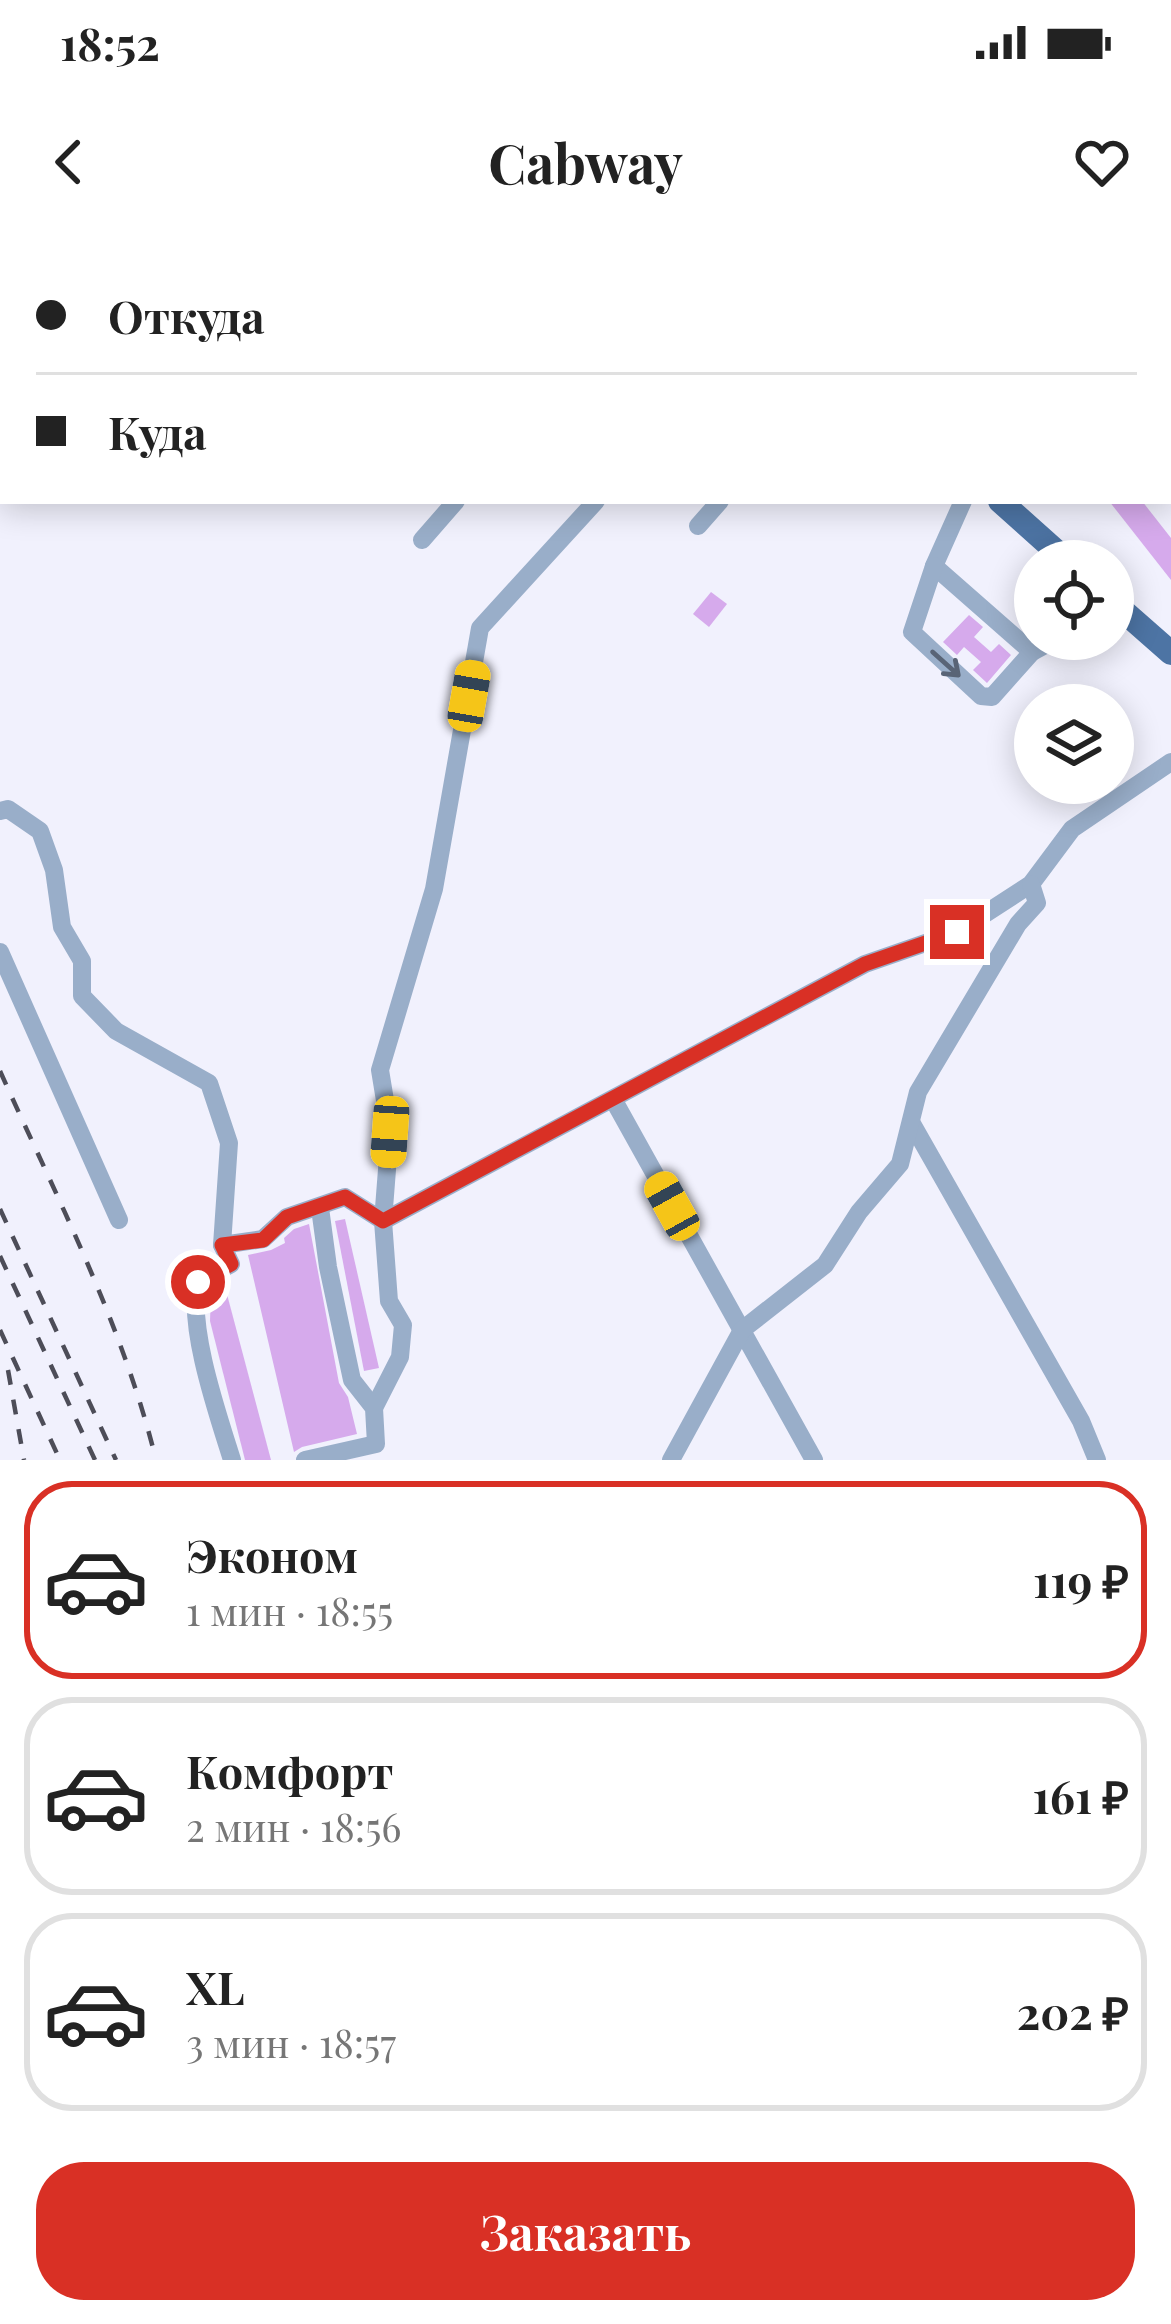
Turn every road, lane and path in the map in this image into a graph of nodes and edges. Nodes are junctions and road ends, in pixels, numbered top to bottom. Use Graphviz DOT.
graph roads {
  1 [pos="453,504"];
  2 [pos="593,504"];
  3 [pos="717,504"];
  4 [pos="962,504"];
  5 [pos="1003,504"];
  6 [pos="698,526"];
  7 [pos="422,540"];
  8 [pos="1044,540"];
  9 [pos="934,566"];
  10 [pos="1134,622"];
  11 [pos="1014,636"];
  12 [pos="1171,653"];
  13 [pos="1025,660"];
  14 [pos="1171,762"];
  15 [pos="0,811"];
  16 [pos="1031,884"];
  17 [pos="0,952"];
  18 [pos="613,1099"];
  19 [pos="911,1122"];
  20 [pos="320,1208"];
  21 [pos="119,1220"];
  22 [pos="383,1221"];
  23 [pos="222,1245"];
  24 [pos="742,1330"];
  25 [pos="374,1408"];
  26 [pos="232,1460"];
  27 [pos="305,1460"];
  28 [pos="671,1460"];
  29 [pos="814,1460"];
  30 [pos="1096,1460"];
  1 -- 7 [label="street"];
  2 -- 22 [label="street"];
  3 -- 6 [label="street"];
  4 -- 9 [label="street"];
  5 -- 8 [label="main road"];
  9 -- 11 [label="street"];
  9 -- 13 [label="street, one-way"];
  10 -- 12 [label="main road"];
  14 -- 16 [label="street"];
  15 -- 23 [label="street"];
  16 -- 18 [label="street"];
  16 -- 19 [label="street"];
  17 -- 21 [label="street"];
  18 -- 22 [label="street"];
  18 -- 24 [label="street"];
  19 -- 24 [label="street"];
  19 -- 30 [label="street"];
  20 -- 22 [label="street"];
  20 -- 23 [label="street"];
  20 -- 25 [label="street"];
  22 -- 25 [label="street"];
  23 -- 26 [label="street"];
  24 -- 28 [label="street"];
  24 -- 29 [label="street"];
  25 -- 27 [label="street"];
}
